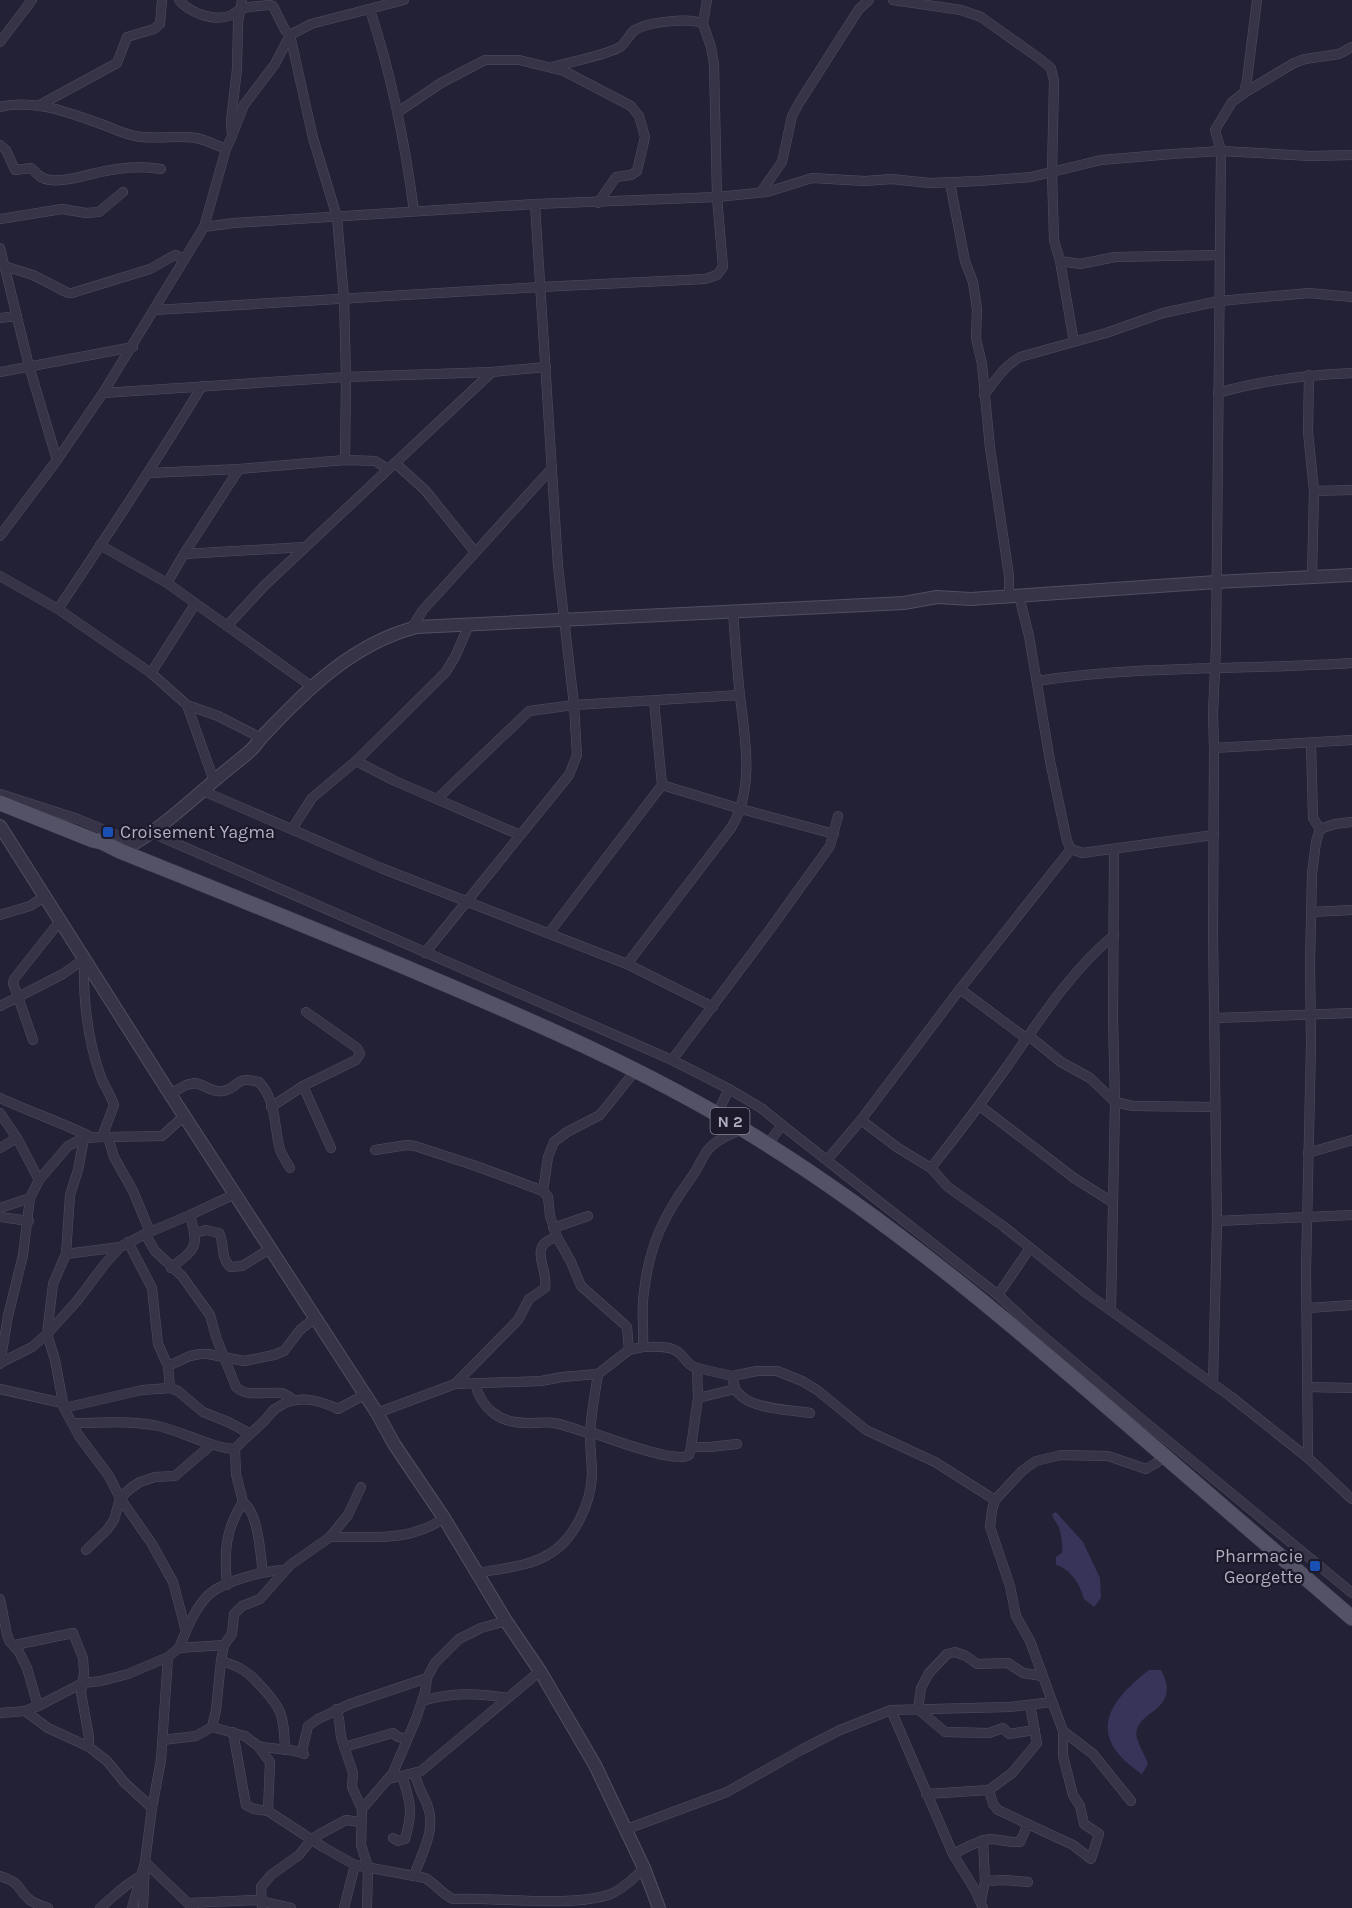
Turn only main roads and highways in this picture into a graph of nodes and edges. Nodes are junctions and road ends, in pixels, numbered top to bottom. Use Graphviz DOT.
graph roads {
  1 [pos="0,802"];
  2 [pos="1352,1618"];
  1 -- 2 [label="main road, N 2"];
}
